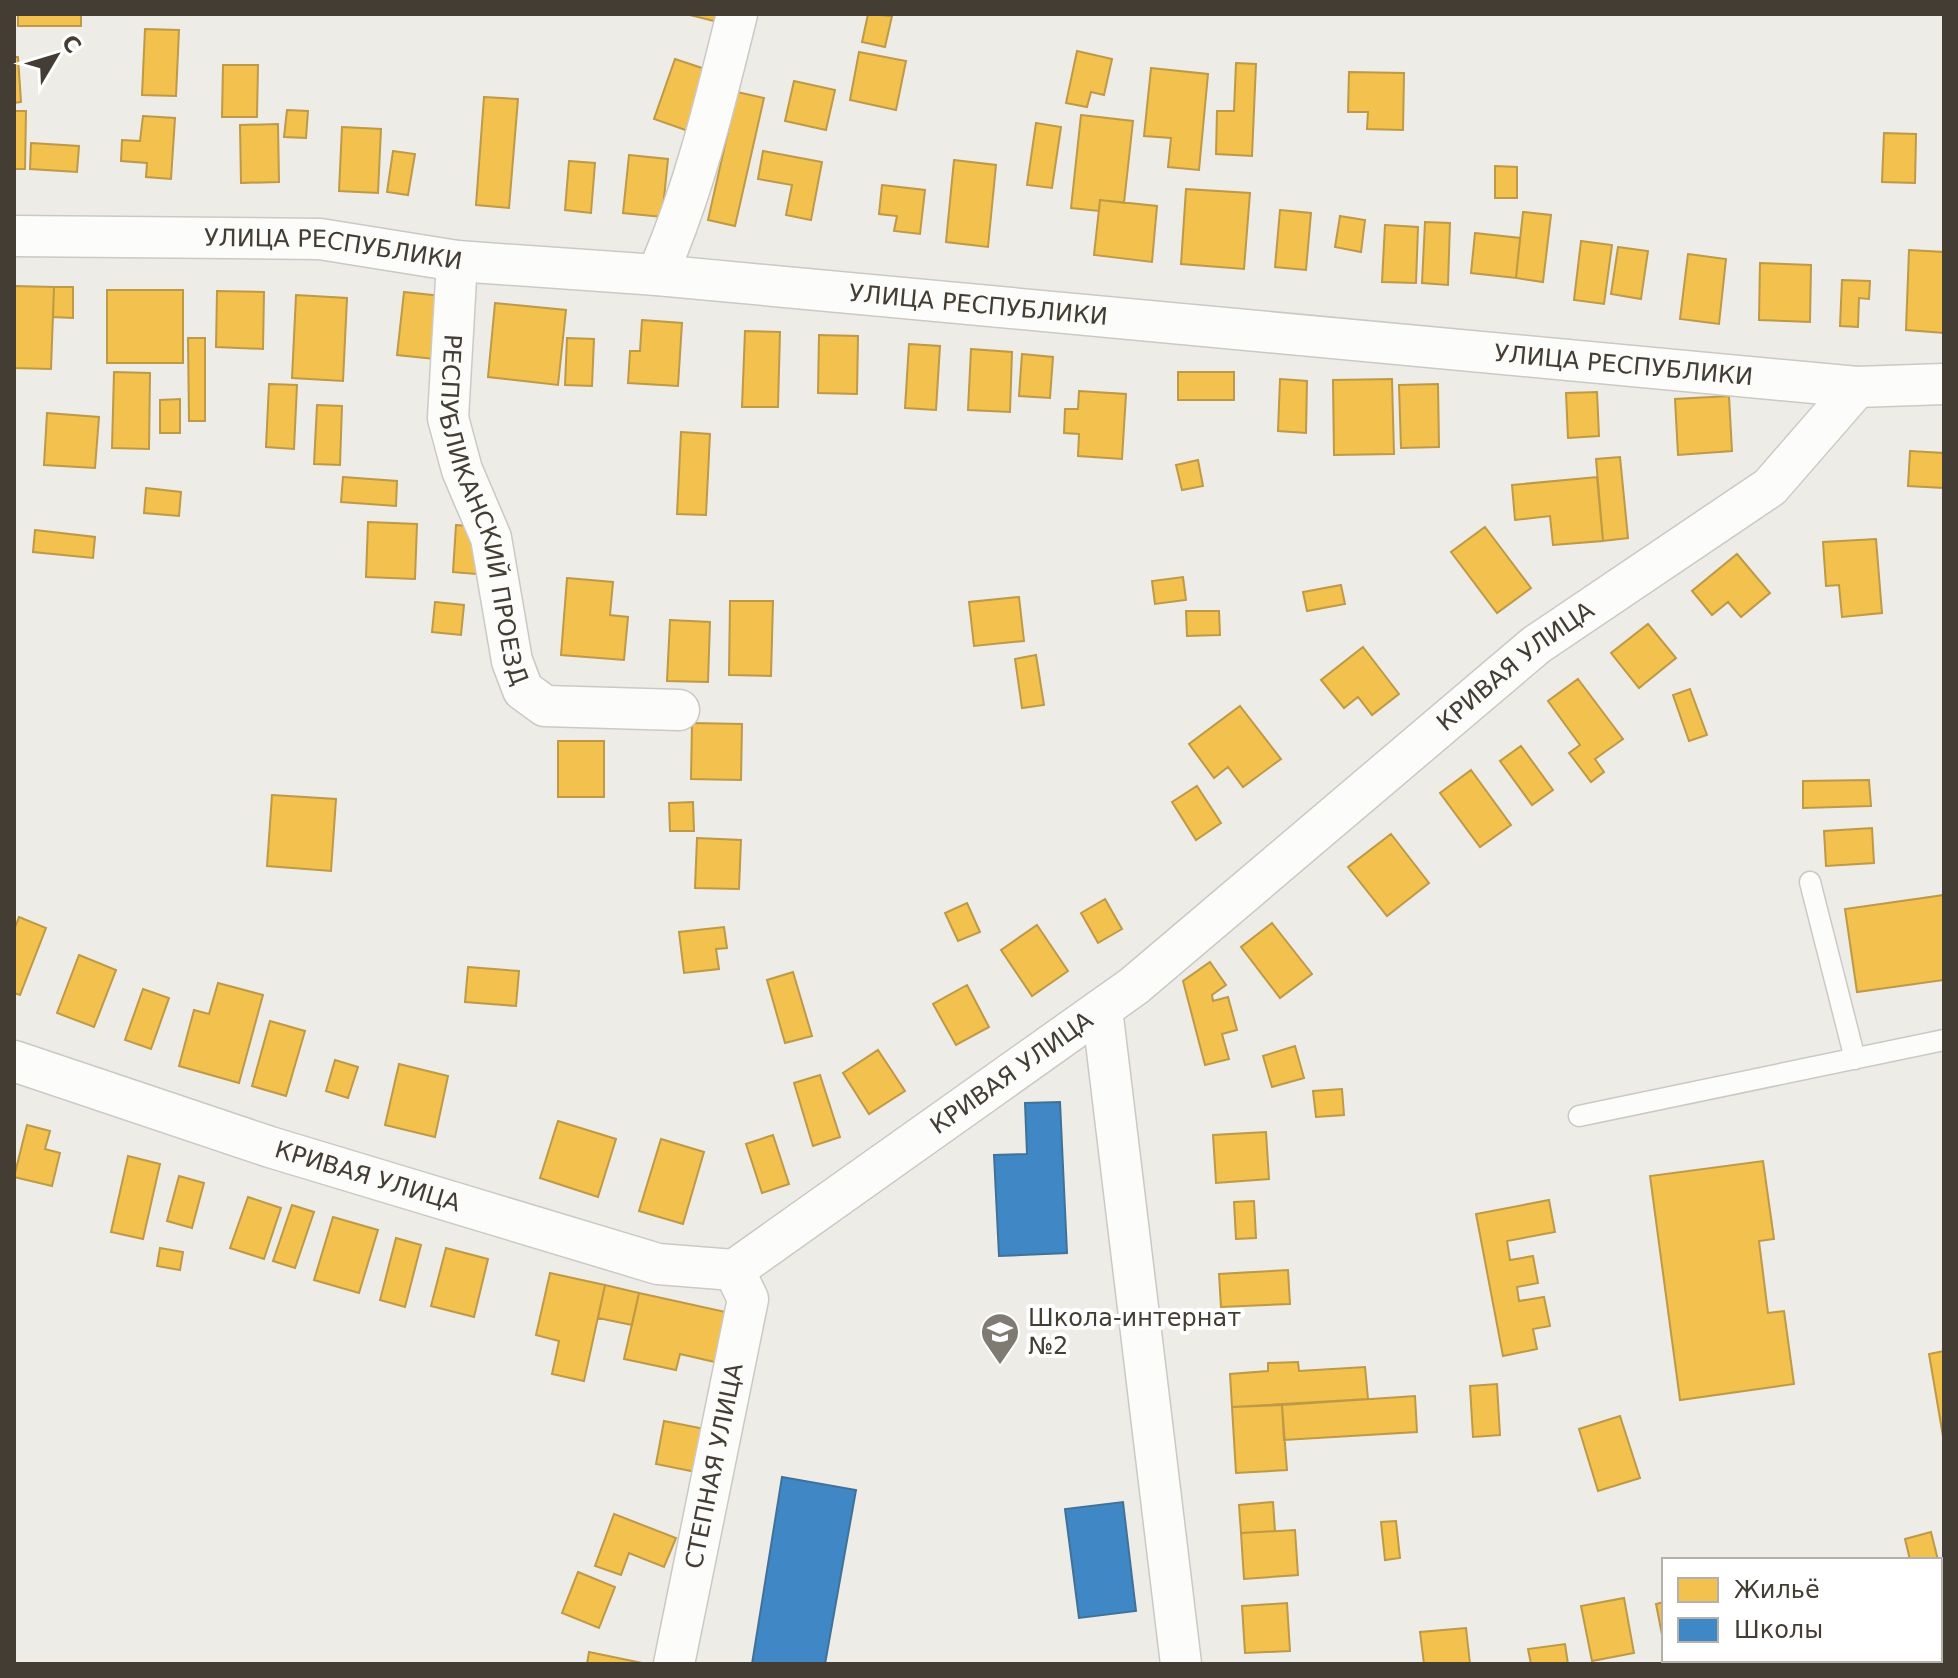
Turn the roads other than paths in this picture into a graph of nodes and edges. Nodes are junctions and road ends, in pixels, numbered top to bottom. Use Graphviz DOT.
graph roads {
  1 [pos="737,14"];
  2 [pos="14,236"];
  3 [pos="457,261"];
  4 [pos="657,275"];
  5 [pos="1944,384"];
  6 [pos="1857,387"];
  7 [pos="679,710"];
  8 [pos="1810,882"];
  9 [pos="1102,1009"];
  10 [pos="1944,1040"];
  11 [pos="1855,1059"];
  12 [pos="14,1061"];
  13 [pos="1579,1116"];
  14 [pos="734,1270"];
  15 [pos="674,1664"];
  16 [pos="1181,1664"];
  1 -- 4 [label="street"];
  2 -- 3 [label="street, УЛИЦА РЕСПУБЛИКИ"];
  3 -- 4 [label="street, УЛИЦА РЕСПУБЛИКИ"];
  3 -- 7 [label="street, РЕСПУБЛИКАНСКИЙ ПРОЕЗД"];
  4 -- 6 [label="street, УЛИЦА РЕСПУБЛИКИ"];
  5 -- 6 [label="street, УЛИЦА РЕСПУБЛИКИ"];
  6 -- 9 [label="street, КРИВАЯ УЛИЦА"];
  8 -- 11 [label="lane"];
  9 -- 14 [label="street, КРИВАЯ УЛИЦА"];
  9 -- 16 [label="street"];
  10 -- 11 [label="lane"];
  11 -- 13 [label="lane"];
  12 -- 14 [label="street, КРИВАЯ УЛИЦА"];
  14 -- 15 [label="street, СТЕПНАЯ УЛИЦА"];
}
